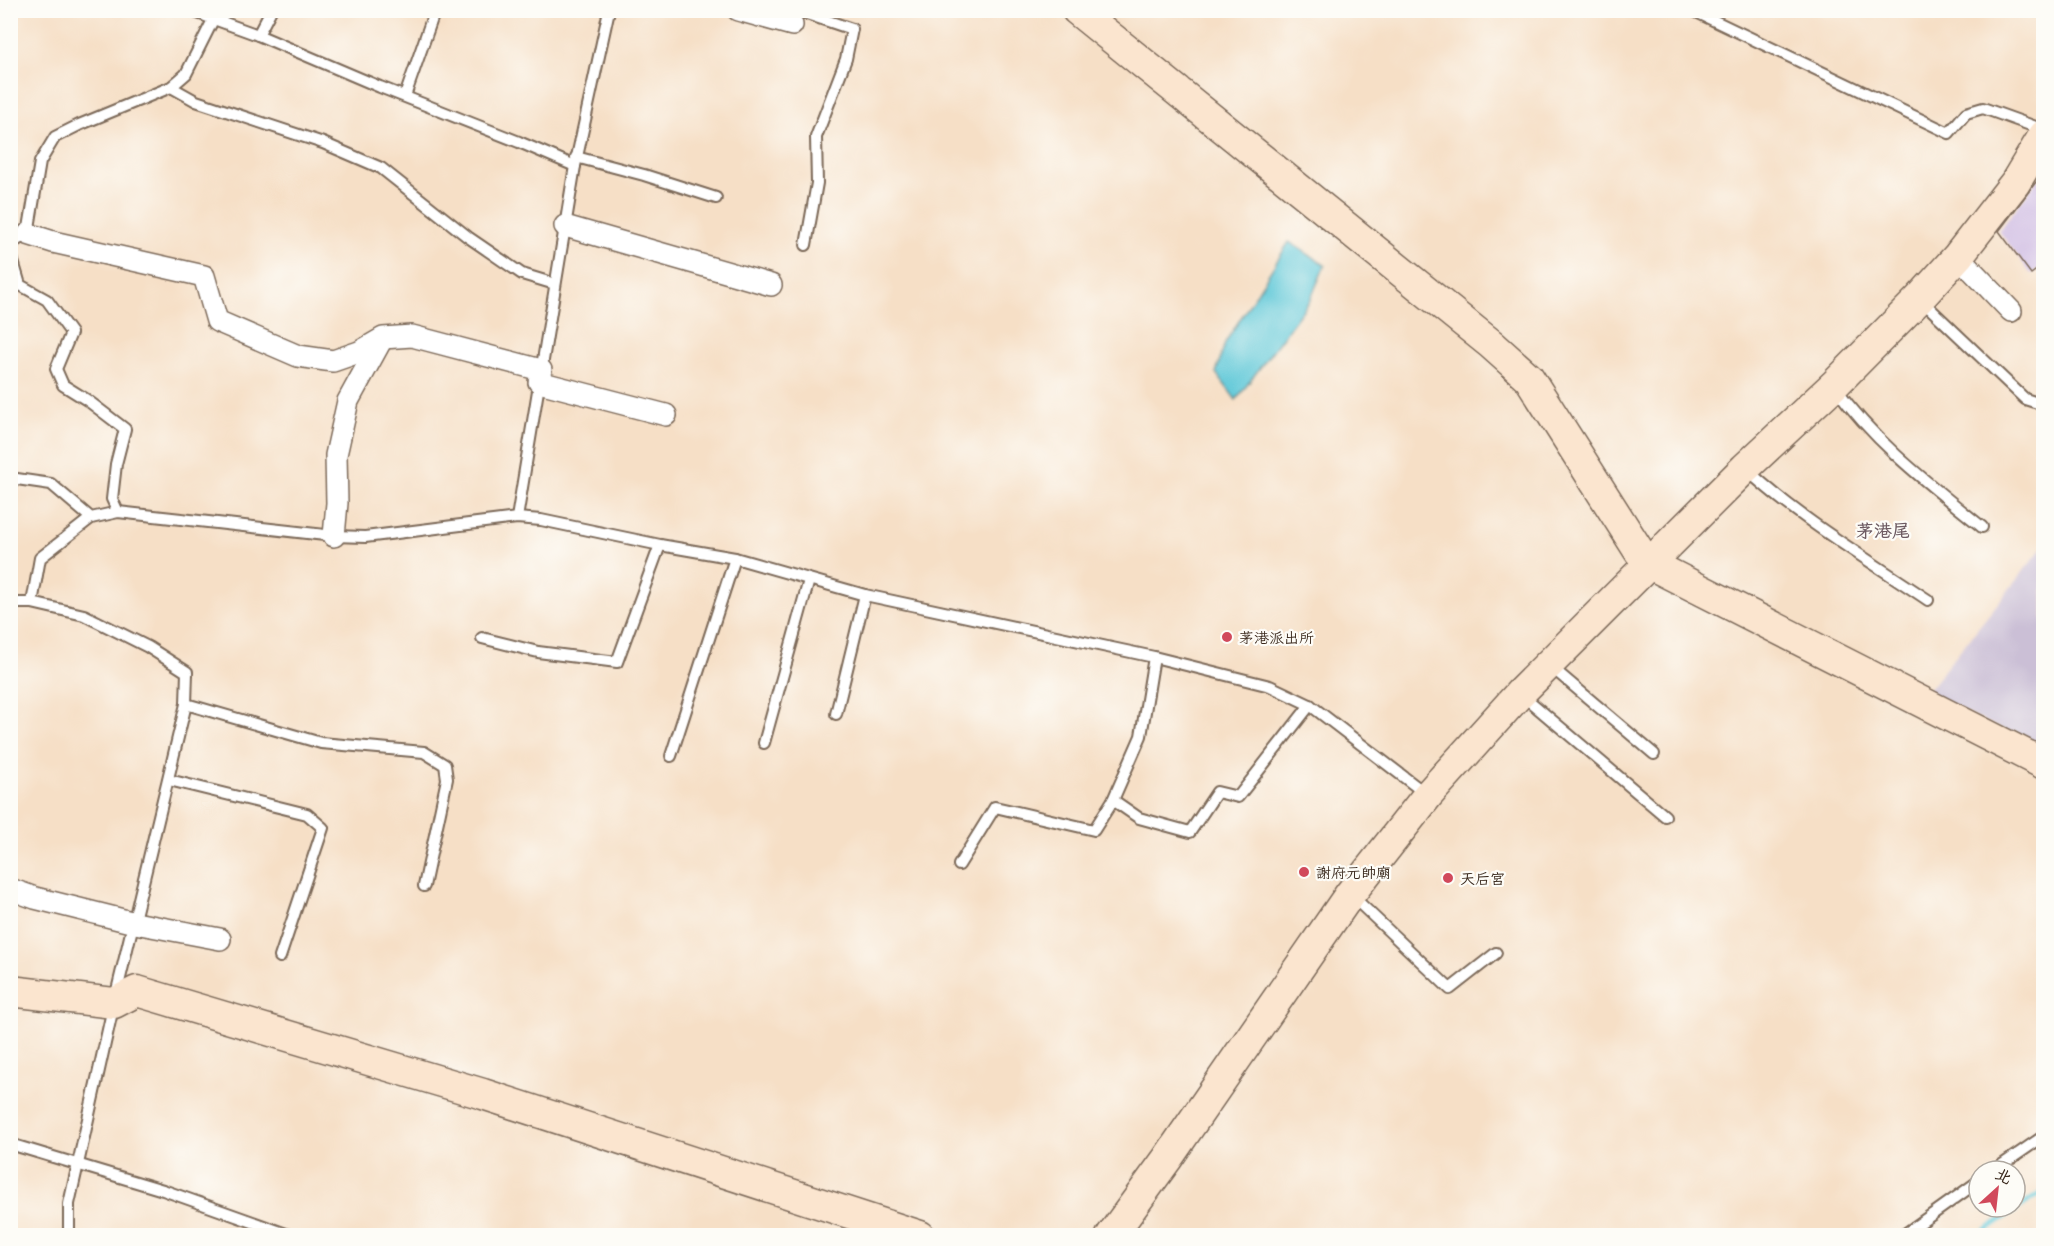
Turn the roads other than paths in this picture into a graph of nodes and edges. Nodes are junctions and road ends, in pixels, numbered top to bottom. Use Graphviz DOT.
graph roads {
  1 [pos="189,10"];
  2 [pos="271,10"];
  3 [pos="435,10"];
  4 [pos="609,10"];
  5 [pos="738,10"];
  6 [pos="1077,10"];
  7 [pos="1692,10"];
  8 [pos="793,18"];
  9 [pos="213,20"];
  10 [pos="258,35"];
  11 [pos="171,87"];
  12 [pos="405,96"];
  13 [pos="2043,130"];
  14 [pos="2043,135"];
  15 [pos="576,162"];
  16 [pos="716,198"];
  17 [pos="565,226"];
  18 [pos="19,239"];
  19 [pos="806,245"];
  20 [pos="10,251"];
  21 [pos="1958,256"];
  22 [pos="555,284"];
  23 [pos="771,285"];
  24 [pos="1919,299"];
  25 [pos="2011,311"];
  26 [pos="383,338"];
  27 [pos="540,376"];
  28 [pos="1834,385"];
  29 [pos="2043,405"];
  30 [pos="666,415"];
  31 [pos="1745,468"];
  32 [pos="10,478"];
  33 [pos="118,512"];
  34 [pos="91,518"];
  35 [pos="517,518"];
  36 [pos="1982,527"];
  37 [pos="334,536"];
  38 [pos="660,545"];
  39 [pos="735,558"];
  40 [pos="1650,564"];
  41 [pos="809,580"];
  42 [pos="865,595"];
  43 [pos="1928,600"];
  44 [pos="10,603"];
  45 [pos="32,603"];
  46 [pos="482,638"];
  47 [pos="1154,657"];
  48 [pos="1549,665"];
  49 [pos="1520,693"];
  50 [pos="186,704"];
  51 [pos="1310,705"];
  52 [pos="836,714"];
  53 [pos="764,743"];
  54 [pos="1654,754"];
  55 [pos="671,756"];
  56 [pos="2043,764"];
  57 [pos="169,780"];
  58 [pos="1428,795"];
  59 [pos="1113,800"];
  60 [pos="1665,816"];
  61 [pos="959,865"];
  62 [pos="424,886"];
  63 [pos="10,889"];
  64 [pos="1350,894"];
  65 [pos="135,922"];
  66 [pos="220,939"];
  67 [pos="1496,953"];
  68 [pos="280,957"];
  69 [pos="10,991"];
  70 [pos="114,1004"];
  71 [pos="2043,1136"];
  72 [pos="10,1144"];
  73 [pos="2010,1159"];
  74 [pos="78,1165"];
  75 [pos="1967,1190"];
  76 [pos="69,1236"];
  77 [pos="292,1236"];
  78 [pos="920,1236"];
  79 [pos="1111,1236"];
  80 [pos="1902,1236"];
  1 -- 9 [label="lane"];
  2 -- 10 [label="lane"];
  3 -- 12 [label="lane"];
  4 -- 15 [label="lane"];
  5 -- 8 [label="street"];
  6 -- 40 [label="street"];
  7 -- 13 [label="lane"];
  8 -- 19 [label="lane"];
  9 -- 10 [label="lane"];
  9 -- 11 [label="lane"];
  10 -- 12 [label="lane"];
  11 -- 18 [label="lane"];
  11 -- 22 [label="lane"];
  12 -- 15 [label="lane"];
  14 -- 21 [label="street"];
  15 -- 16 [label="lane"];
  15 -- 17 [label="lane"];
  17 -- 22 [label="lane"];
  17 -- 23 [label="street"];
  18 -- 26 [label="street"];
  20 -- 33 [label="lane"];
  21 -- 24 [label="street"];
  21 -- 25 [label="street"];
  22 -- 27 [label="lane"];
  24 -- 28 [label="street"];
  24 -- 29 [label="lane"];
  26 -- 27 [label="street"];
  26 -- 37 [label="street"];
  27 -- 30 [label="street"];
  27 -- 35 [label="lane"];
  28 -- 31 [label="street"];
  28 -- 36 [label="lane"];
  31 -- 40 [label="street"];
  31 -- 43 [label="lane"];
  32 -- 34 [label="lane"];
  33 -- 34 [label="lane"];
  33 -- 37 [label="lane"];
  34 -- 45 [label="lane"];
  35 -- 37 [label="lane"];
  35 -- 38 [label="lane"];
  38 -- 39 [label="lane"];
  38 -- 46 [label="lane"];
  39 -- 41 [label="lane"];
  39 -- 55 [label="lane"];
  40 -- 48 [label="street"];
  40 -- 56 [label="street"];
  41 -- 42 [label="lane"];
  41 -- 53 [label="lane"];
  42 -- 47 [label="lane"];
  42 -- 52 [label="lane"];
  44 -- 45 [label="lane"];
  45 -- 50 [label="lane"];
  47 -- 51 [label="lane"];
  47 -- 59 [label="lane"];
  48 -- 49 [label="street"];
  48 -- 54 [label="lane"];
  49 -- 58 [label="street"];
  49 -- 60 [label="lane"];
  50 -- 57 [label="lane"];
  50 -- 62 [label="lane"];
  51 -- 58 [label="lane"];
  51 -- 59 [label="lane"];
  57 -- 65 [label="lane"];
  57 -- 68 [label="lane"];
  58 -- 64 [label="street"];
  59 -- 61 [label="lane"];
  63 -- 65 [label="street"];
  64 -- 67 [label="lane"];
  64 -- 79 [label="street"];
  65 -- 66 [label="street"];
  65 -- 70 [label="lane"];
  69 -- 70 [label="street"];
  70 -- 74 [label="lane"];
  70 -- 78 [label="street"];
  71 -- 73 [label="lane"];
  72 -- 74 [label="lane"];
  74 -- 76 [label="lane"];
  74 -- 77 [label="lane"];
  75 -- 80 [label="lane"];
}
